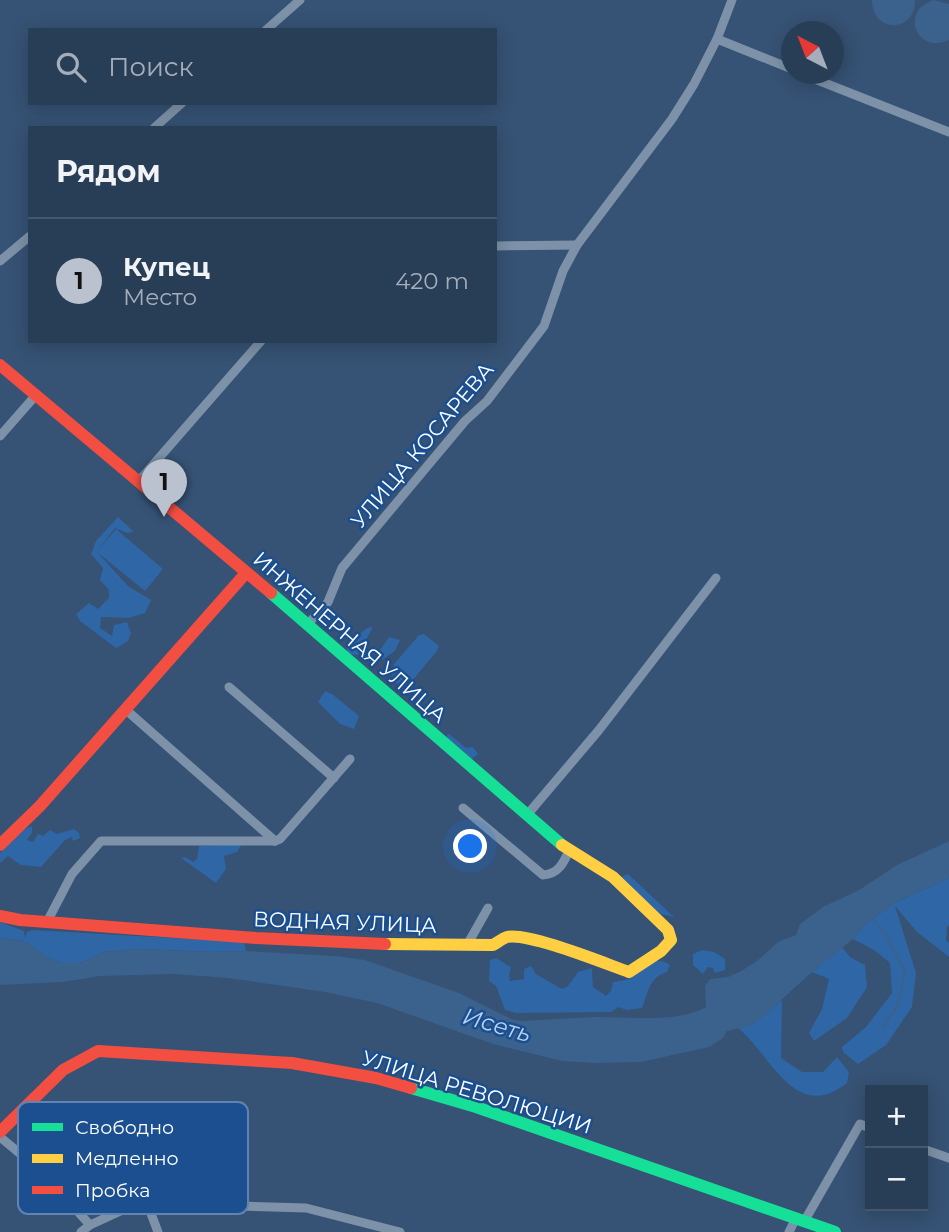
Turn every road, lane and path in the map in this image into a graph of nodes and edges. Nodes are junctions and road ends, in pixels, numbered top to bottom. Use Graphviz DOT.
graph roads {
  1 [pos="300,0"];
  2 [pos="732,0"];
  3 [pos="269,28"];
  4 [pos="717,39"];
  5 [pos="781,65"];
  6 [pos="827,84"];
  7 [pos="180,105"];
  8 [pos="156,126"];
  9 [pos="949,132"];
  10 [pos="28,238"];
  11 [pos="577,245"];
  12 [pos="497,246"];
  13 [pos="0,261"];
  14 [pos="259,343"];
  15 [pos="0,365"];
  16 [pos="36,395"];
  17 [pos="0,436"];
  18 [pos="138,482"];
  19 [pos="246,573"];
  20 [pos="716,578"];
  21 [pos="307,625"];
  22 [pos="229,687"];
  23 [pos="125,709"];
  24 [pos="350,759"];
  25 [pos="334,778"];
  26 [pos="463,808"];
  27 [pos="527,815"];
  28 [pos="275,841"];
  29 [pos="0,845"];
  30 [pos="569,851"];
  31 [pos="488,908"];
  32 [pos="0,916"];
  33 [pos="47,922"];
  34 [pos="671,940"];
  35 [pos="467,945"];
  36 [pos="32,1102"];
  37 [pos="18,1116"];
  38 [pos="865,1126"];
  39 [pos="0,1135"];
  40 [pos="18,1151"];
  41 [pos="928,1151"];
  42 [pos="949,1158"];
  43 [pos="248,1206"];
  44 [pos="81,1214"];
  45 [pos="113,1214"];
  46 [pos="151,1214"];
  47 [pos="800,1219"];
  48 [pos="90,1224"];
  49 [pos="81,1232"];
  50 [pos="158,1232"];
  51 [pos="400,1232"];
  52 [pos="789,1232"];
  53 [pos="835,1232"];
  1 -- 3 [label="street"];
  2 -- 4 [label="street, УЛИЦА КОСАРЕВА"];
  4 -- 5 [label="street"];
  4 -- 11 [label="street, УЛИЦА КОСАРЕВА"];
  6 -- 9 [label="street"];
  7 -- 8 [label="street"];
  10 -- 13 [label="street"];
  11 -- 12 [label="street"];
  11 -- 21 [label="street, УЛИЦА КОСАРЕВА"];
  14 -- 18 [label="street"];
  15 -- 16 [label="street, ИНЖЕНЕРНАЯ УЛИЦА"];
  16 -- 17 [label="street"];
  16 -- 18 [label="street, ИНЖЕНЕРНАЯ УЛИЦА"];
  18 -- 19 [label="street, ИНЖЕНЕРНАЯ УЛИЦА"];
  19 -- 21 [label="street, ИНЖЕНЕРНАЯ УЛИЦА"];
  19 -- 23 [label="street"];
  20 -- 27 [label="street"];
  21 -- 27 [label="street, ИНЖЕНЕРНАЯ УЛИЦА"];
  22 -- 25 [label="street"];
  23 -- 28 [label="street"];
  23 -- 29 [label="street"];
  24 -- 25 [label="street"];
  25 -- 28 [label="street"];
  26 -- 30 [label="street"];
  27 -- 30 [label="street, ИНЖЕНЕРНАЯ УЛИЦА"];
  28 -- 33 [label="street"];
  30 -- 34 [label="street, ИНЖЕНЕРНАЯ УЛИЦА"];
  31 -- 35 [label="street"];
  32 -- 33 [label="street, ВОДНАЯ УЛИЦА"];
  33 -- 35 [label="street, ВОДНАЯ УЛИЦА"];
  34 -- 35 [label="street, ВОДНАЯ УЛИЦА"];
  36 -- 47 [label="street, УЛИЦА РЕВОЛЮЦИИ"];
  37 -- 39 [label="street, УЛИЦА РЕВОЛЮЦИИ"];
  38 -- 47 [label="street"];
  39 -- 40 [label="street"];
  41 -- 42 [label="street"];
  43 -- 51 [label="street"];
  44 -- 48 [label="street"];
  45 -- 48 [label="street"];
  46 -- 50 [label="street"];
  47 -- 52 [label="street"];
  47 -- 53 [label="street, УЛИЦА РЕВОЛЮЦИИ"];
  48 -- 49 [label="street"];
}
